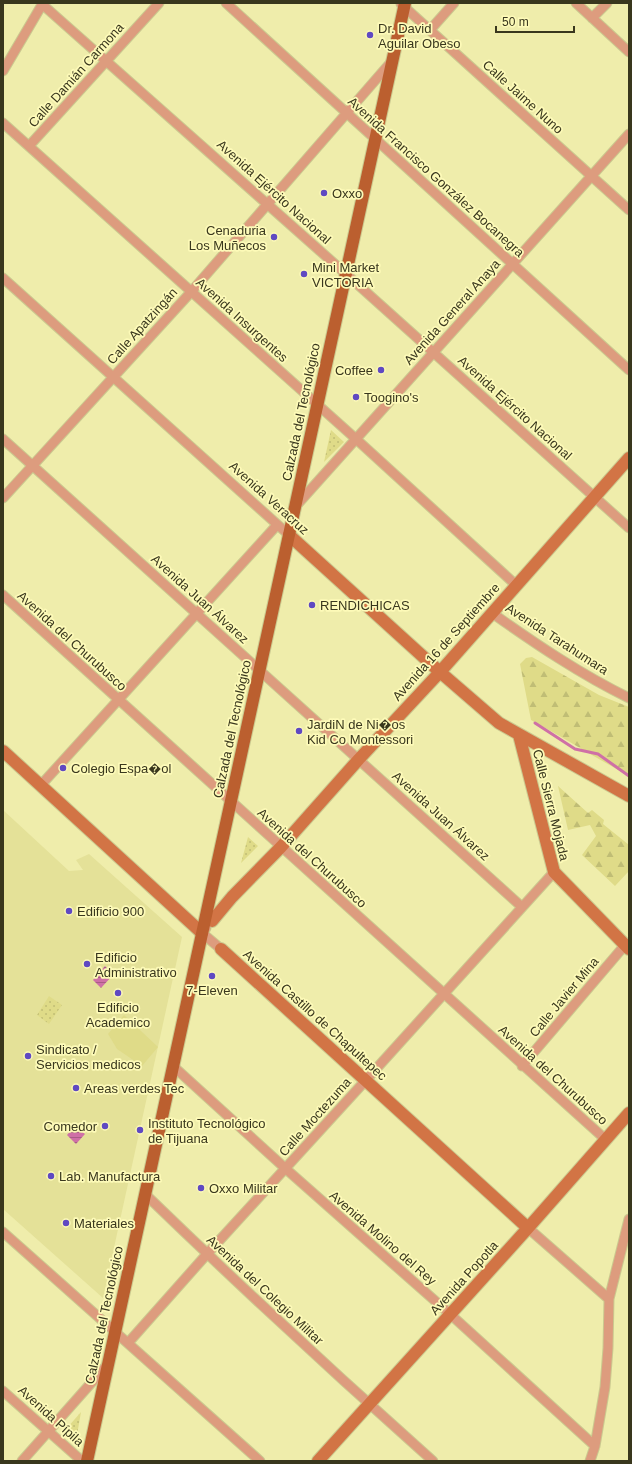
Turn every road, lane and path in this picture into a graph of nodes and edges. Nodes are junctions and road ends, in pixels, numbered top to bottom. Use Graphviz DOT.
graph roads {
  1 [pos="159,3"];
  2 [pos="226,3"];
  3 [pos="454,3"];
  4 [pos="576,3"];
  5 [pos="607,3"];
  6 [pos="43,4"];
  7 [pos="403,4"];
  8 [pos="592,18"];
  9 [pos="430,30"];
  10 [pos="629,52"];
  11 [pos="393,60"];
  12 [pos="107,61"];
  13 [pos="3,71"];
  14 [pos="347,113"];
  15 [pos="3,123"];
  16 [pos="629,134"];
  17 [pos="375,140"];
  18 [pos="29,146"];
  19 [pos="592,176"];
  20 [pos="268,204"];
  21 [pos="629,210"];
  22 [pos="512,264"];
  23 [pos="346,274"];
  24 [pos="3,278"];
  25 [pos="191,292"];
  26 [pos="434,352"];
  27 [pos="629,370"];
  28 [pos="113,377"];
  29 [pos="317,405"];
  30 [pos="3,439"];
  31 [pos="356,439"];
  32 [pos="629,458"];
  33 [pos="33,465"];
  34 [pos="594,497"];
  35 [pos="3,498"];
  36 [pos="295,507"];
  37 [pos="277,525"];
  38 [pos="629,528"];
  39 [pos="289,535"];
  40 [pos="516,585"];
  41 [pos="3,595"];
  42 [pos="198,613"];
  43 [pos="492,613"];
  44 [pos="260,670"];
  45 [pos="440,672"];
  46 [pos="629,698"];
  47 [pos="119,700"];
  48 [pos="519,735"];
  49 [pos="3,751"];
  50 [pos="359,759"];
  51 [pos="41,785"];
  52 [pos="629,796"];
  53 [pos="231,802"];
  54 [pos="281,847"];
  55 [pos="554,872"];
  56 [pos="522,906"];
  57 [pos="212,921"];
  58 [pos="202,933"];
  59 [pos="627,947"];
  60 [pos="221,949"];
  61 [pos="443,994"];
  62 [pos="173,1066"];
  63 [pos="522,1066"];
  64 [pos="366,1080"];
  65 [pos="629,1113"];
  66 [pos="604,1140"];
  67 [pos="286,1169"];
  68 [pos="145,1194"];
  69 [pos="629,1219"];
  70 [pos="528,1228"];
  71 [pos="3,1232"];
  72 [pos="207,1254"];
  73 [pos="609,1299"];
  74 [pos="450,1314"];
  75 [pos="114,1331"];
  76 [pos="128,1343"];
  77 [pos="108,1364"];
  78 [pos="3,1391"];
  79 [pos="369,1405"];
  80 [pos="48,1431"];
  81 [pos="595,1446"];
  82 [pos="22,1461"];
  83 [pos="82,1461"];
  84 [pos="87,1461"];
  85 [pos="260,1461"];
  86 [pos="318,1461"];
  87 [pos="433,1461"];
  88 [pos="590,1461"];
  1 -- 12 [label="street, Calle Damián Carmona"];
  2 -- 14 [label="street, Avenida Francisco González Bocanegra"];
  3 -- 9 [label="street"];
  4 -- 8 [label="street"];
  5 -- 8 [label="street"];
  6 -- 12 [label="street, Avenida Ejército Nacional"];
  6 -- 13 [label="street"];
  7 -- 9 [label="street, Calle Jaime Nuno"];
  7 -- 11 [label="main road, Calzada del Tecnológico"];
  8 -- 10 [label="street"];
  9 -- 19 [label="street, Calle Jaime Nuno"];
  11 -- 14 [label="street, Calle Apatzingán"];
  11 -- 17 [label="main road, Calzada del Tecnológico"];
  12 -- 18 [label="street, Calle Damián Carmona"];
  12 -- 20 [label="street, Avenida Ejército Nacional"];
  14 -- 17 [label="street, Avenida Francisco González Bocanegra"];
  14 -- 20 [label="street, Calle Apatzingán"];
  15 -- 18 [label="street, Avenida Insurgentes"];
  16 -- 19 [label="street, Avenida General Anaya"];
  17 -- 22 [label="street, Avenida Francisco González Bocanegra"];
  17 -- 23 [label="main road, Calzada del Tecnológico"];
  18 -- 25 [label="street, Avenida Insurgentes"];
  19 -- 21 [label="street, Calle Jaime Nuno"];
  19 -- 22 [label="street, Avenida General Anaya"];
  20 -- 23 [label="street, Avenida Ejército Nacional"];
  20 -- 25 [label="street, Calle Apatzingán"];
  22 -- 26 [label="street, Avenida General Anaya"];
  22 -- 27 [label="street, Avenida Francisco González Bocanegra"];
  23 -- 26 [label="street, Avenida Ejército Nacional"];
  23 -- 29 [label="main road, Calzada del Tecnológico"];
  24 -- 28 [label="street, Avenida Veracruz"];
  25 -- 28 [label="street, Calle Apatzingán"];
  25 -- 29 [label="street, Avenida Insurgentes"];
  26 -- 31 [label="street, Avenida General Anaya"];
  26 -- 34 [label="street, Avenida Ejército Nacional"];
  28 -- 33 [label="street, Calle Apatzingán"];
  28 -- 37 [label="street, Avenida Veracruz"];
  29 -- 31 [label="street, Avenida Insurgentes"];
  29 -- 36 [label="main road, Calzada del Tecnológico"];
  30 -- 33 [label="street, Avenida Juan Álvarez"];
  31 -- 36 [label="street, Avenida General Anaya"];
  31 -- 40 [label="street, Avenida Insurgentes"];
  32 -- 34 [label="street, Avenida 16 de Septiembre"];
  33 -- 35 [label="street, Calle Apatzingán"];
  33 -- 42 [label="street, Avenida Juan Álvarez"];
  34 -- 38 [label="street, Avenida Ejército Nacional"];
  34 -- 40 [label="street, Avenida 16 de Septiembre"];
  36 -- 39 [label="main road, Calzada del Tecnológico"];
  37 -- 39 [label="street, Avenida Veracruz"];
  37 -- 42 [label="street"];
  39 -- 44 [label="main road, Calzada del Tecnológico"];
  39 -- 45 [label="street, Avenida Veracruz"];
  40 -- 43 [label="street, Avenida 16 de Septiembre"];
  41 -- 47 [label="street, Avenida del Churubusco"];
  42 -- 44 [label="street, Avenida Juan Álvarez"];
  42 -- 47 [label="street"];
  43 -- 45 [label="street, Avenida 16 de Septiembre"];
  43 -- 46 [label="street, Avenida Tarahumara"];
  44 -- 50 [label="street, Avenida Juan Álvarez"];
  44 -- 53 [label="main road, Calzada del Tecnológico"];
  45 -- 48 [label="street, Avenida Veracruz"];
  45 -- 50 [label="street, Avenida 16 de Septiembre"];
  47 -- 51 [label="street"];
  47 -- 53 [label="street, Avenida del Churubusco"];
  48 -- 52 [label="street, Avenida Veracruz"];
  48 -- 55 [label="street, Calle Sierra Mojada"];
  49 -- 51 [label="street, Avenida Castillo de Chapultepec"];
  50 -- 54 [label="street, Avenida 16 de Septiembre"];
  50 -- 56 [label="street, Avenida Juan Álvarez"];
  51 -- 58 [label="street, Avenida Castillo de Chapultepec"];
  53 -- 54 [label="street, Avenida del Churubusco"];
  53 -- 58 [label="main road, Calzada del Tecnológico"];
  54 -- 57 [label="street, Avenida 16 de Septiembre"];
  54 -- 61 [label="street, Avenida del Churubusco"];
  55 -- 56 [label="street, Calle Moctezuma"];
  55 -- 59 [label="street, Calle Sierra Mojada"];
  56 -- 61 [label="street, Calle Moctezuma"];
  57 -- 58 [label="street, Avenida 16 de Septiembre"];
  58 -- 60 [label="street, Avenida Castillo de Chapultepec"];
  58 -- 62 [label="main road, Calzada del Tecnológico"];
  59 -- 63 [label="street, Calle Javier Mina"];
  60 -- 64 [label="street, Avenida Castillo de Chapultepec"];
  61 -- 63 [label="street, Avenida del Churubusco"];
  61 -- 64 [label="street, Calle Moctezuma"];
  62 -- 67 [label="street, Avenida Molino del Rey"];
  62 -- 68 [label="main road, Calzada del Tecnológico"];
  63 -- 66 [label="street, Avenida del Churubusco"];
  64 -- 67 [label="street, Calle Moctezuma"];
  64 -- 70 [label="street, Avenida Castillo de Chapultepec"];
  65 -- 66 [label="street, Avenida Popotla"];
  66 -- 70 [label="street, Avenida Popotla"];
  67 -- 72 [label="street, Calle Moctezuma"];
  67 -- 74 [label="street, Avenida Molino del Rey"];
  68 -- 72 [label="street, Avenida del Colegio Militar"];
  68 -- 75 [label="main road, Calzada del Tecnológico"];
  69 -- 73 [label="street"];
  70 -- 73 [label="street, Avenida Castillo de Chapultepec"];
  70 -- 74 [label="street, Avenida Popotla"];
  71 -- 75 [label="street"];
  72 -- 76 [label="street, Calle Moctezuma"];
  72 -- 79 [label="street, Avenida del Colegio Militar"];
  73 -- 81 [label="street"];
  74 -- 79 [label="street, Avenida Popotla"];
  74 -- 81 [label="street, Avenida Molino del Rey"];
  75 -- 76 [label="street"];
  75 -- 77 [label="main road, Calzada del Tecnológico"];
  76 -- 85 [label="street"];
  77 -- 80 [label="street"];
  77 -- 84 [label="main road, Calzada del Tecnológico"];
  78 -- 80 [label="street, Avenida Pípila"];
  79 -- 86 [label="street, Avenida Popotla"];
  79 -- 87 [label="street, Avenida del Colegio Militar"];
  80 -- 82 [label="street"];
  80 -- 83 [label="street, Avenida Pípila"];
  81 -- 88 [label="street"];
}
